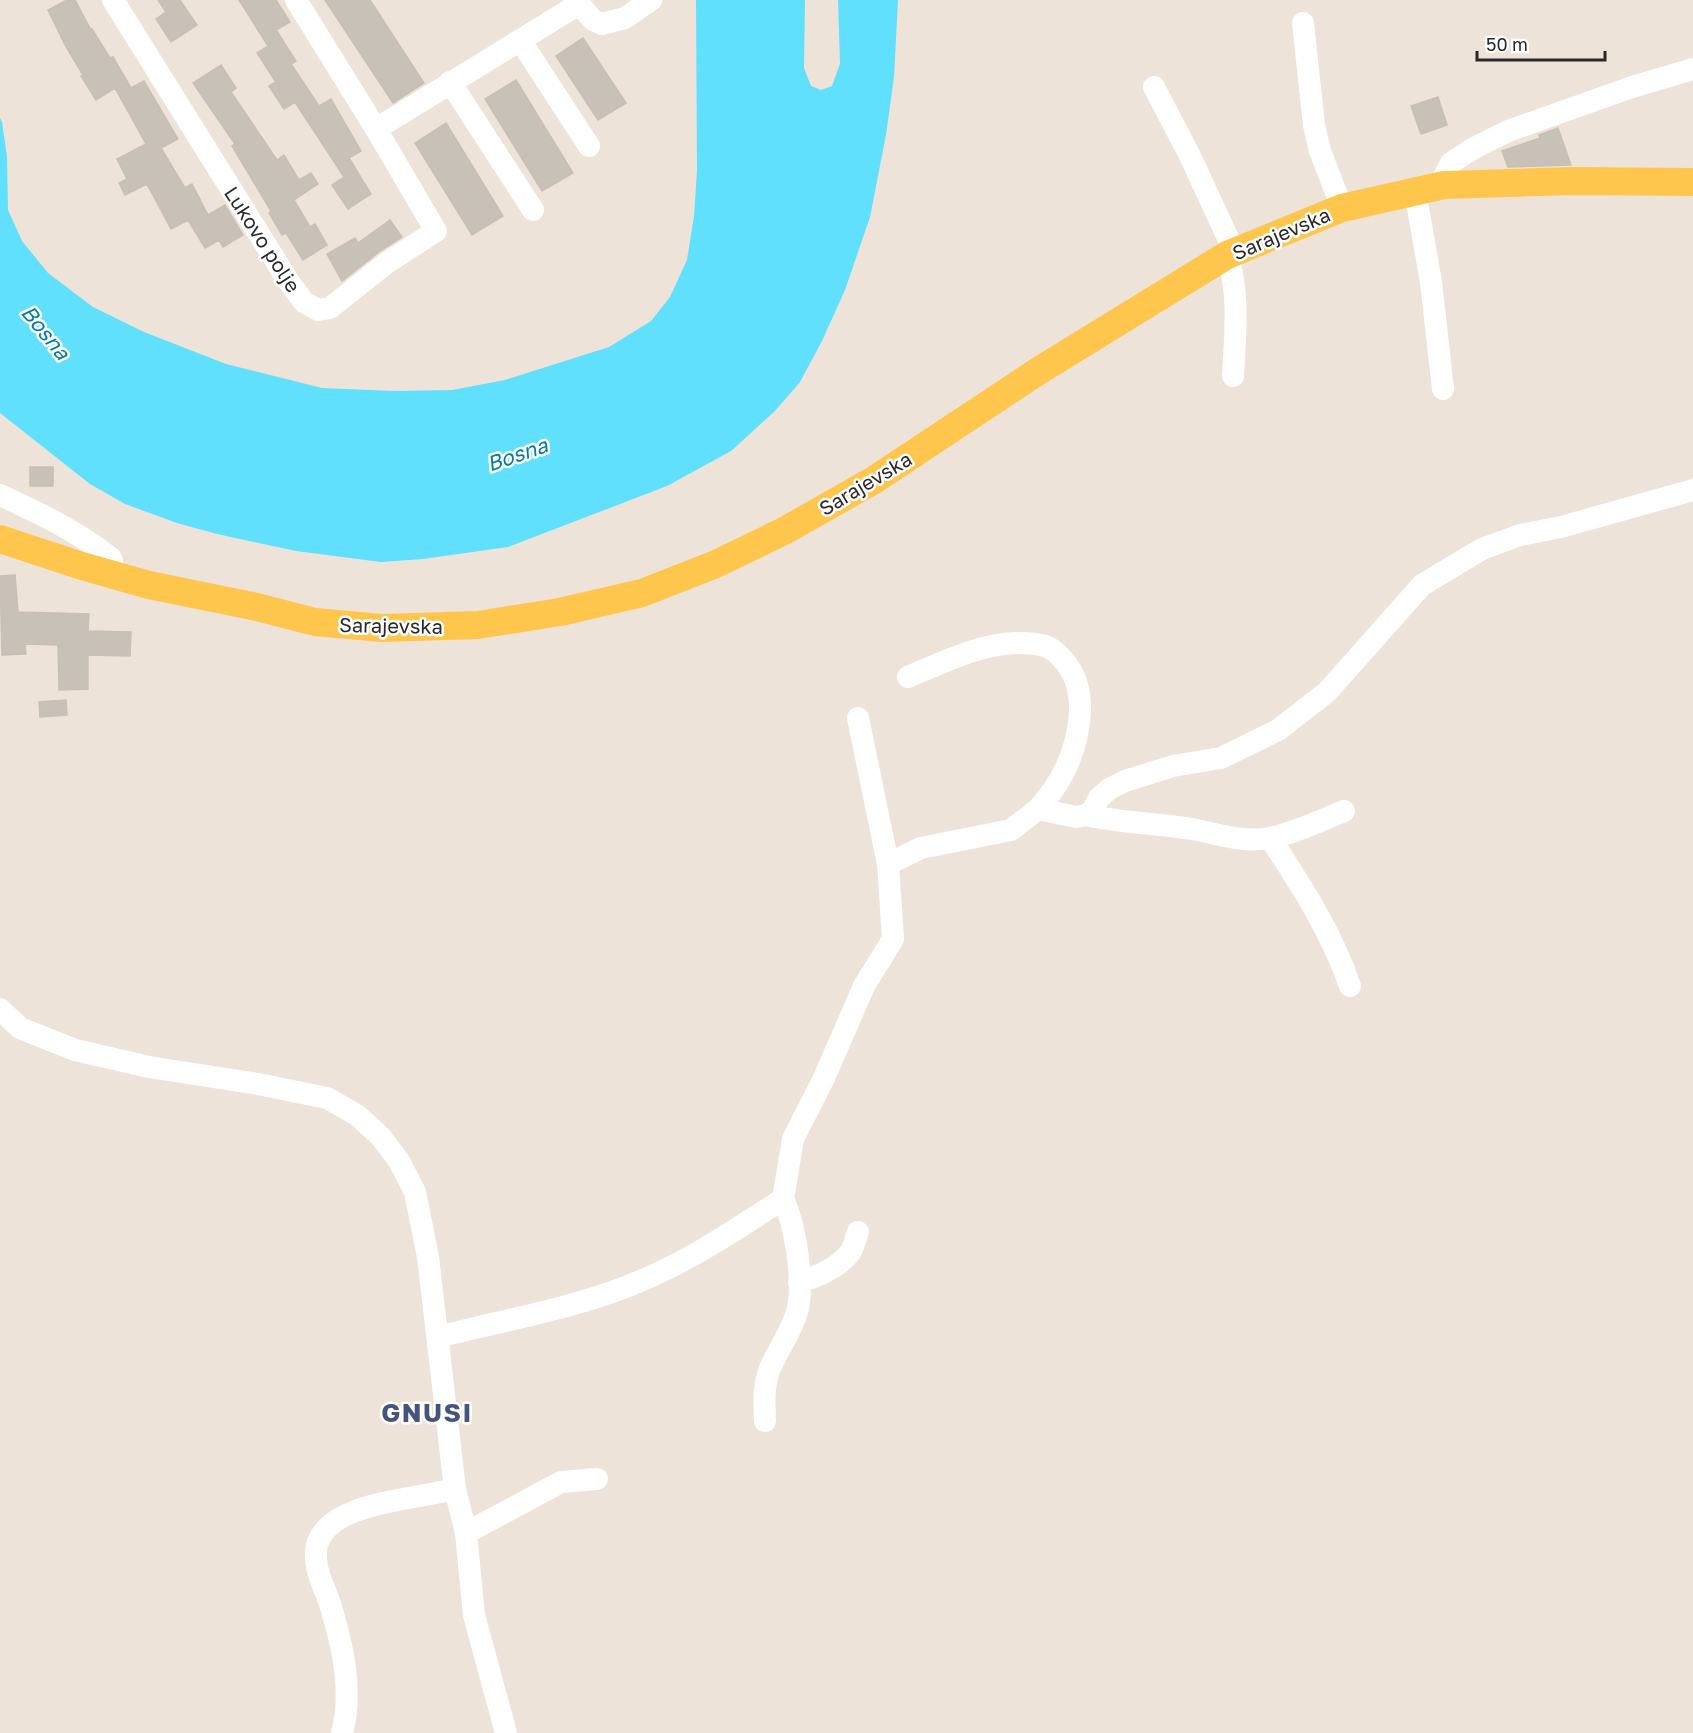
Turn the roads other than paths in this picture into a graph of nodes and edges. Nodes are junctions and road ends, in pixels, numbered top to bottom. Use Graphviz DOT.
graph roads {
  1 [pos="113,0"];
  2 [pos="296,0"];
  3 [pos="651,0"];
  4 [pos="1303,23"];
  5 [pos="520,40"];
  6 [pos="1693,69"];
  7 [pos="450,82"];
  8 [pos="1154,87"];
  9 [pos="376,129"];
  10 [pos="589,146"];
  11 [pos="1693,182"];
  12 [pos="1444,185"];
  13 [pos="1415,191"];
  14 [pos="1342,208"];
  15 [pos="533,210"];
  16 [pos="1230,253"];
  17 [pos="1233,376"];
  18 [pos="1443,389"];
  19 [pos="1693,490"];
  20 [pos="0,495"];
  21 [pos="0,539"];
  22 [pos="115,576"];
  23 [pos="908,676"];
  24 [pos="858,718"];
  25 [pos="1038,809"];
  26 [pos="1344,811"];
  27 [pos="1086,814"];
  28 [pos="1270,838"];
  29 [pos="888,864"];
  30 [pos="1350,986"];
  31 [pos="0,1009"];
  32 [pos="783,1199"];
  33 [pos="858,1232"];
  34 [pos="799,1282"];
  35 [pos="438,1336"];
  36 [pos="765,1421"];
  37 [pos="597,1479"];
  38 [pos="455,1489"];
  39 [pos="466,1533"];
  40 [pos="342,1733"];
  41 [pos="506,1733"];
  1 -- 9 [label="street, Lukovo polje"];
  2 -- 9 [label="street, Lukovo polje"];
  3 -- 5 [label="street"];
  4 -- 14 [label="street"];
  5 -- 7 [label="street"];
  5 -- 10 [label="street"];
  6 -- 12 [label="street"];
  7 -- 9 [label="street"];
  7 -- 15 [label="street"];
  8 -- 16 [label="street"];
  11 -- 12 [label="main road, Sarajevska"];
  12 -- 13 [label="main road, Sarajevska"];
  13 -- 14 [label="main road, Sarajevska"];
  13 -- 18 [label="street"];
  14 -- 16 [label="main road, Sarajevska"];
  16 -- 17 [label="street"];
  16 -- 22 [label="main road, Sarajevska"];
  19 -- 27 [label="street"];
  20 -- 22 [label="street"];
  21 -- 22 [label="main road, Sarajevska"];
  23 -- 25 [label="street"];
  24 -- 29 [label="street"];
  25 -- 27 [label="street"];
  25 -- 29 [label="street"];
  26 -- 28 [label="street"];
  27 -- 28 [label="street"];
  28 -- 30 [label="street"];
  29 -- 32 [label="street"];
  31 -- 35 [label="street"];
  32 -- 34 [label="street"];
  32 -- 35 [label="street"];
  33 -- 34 [label="street"];
  34 -- 36 [label="street"];
  35 -- 38 [label="street"];
  37 -- 39 [label="street"];
  38 -- 39 [label="street"];
  38 -- 40 [label="street"];
  39 -- 41 [label="street"];
}
